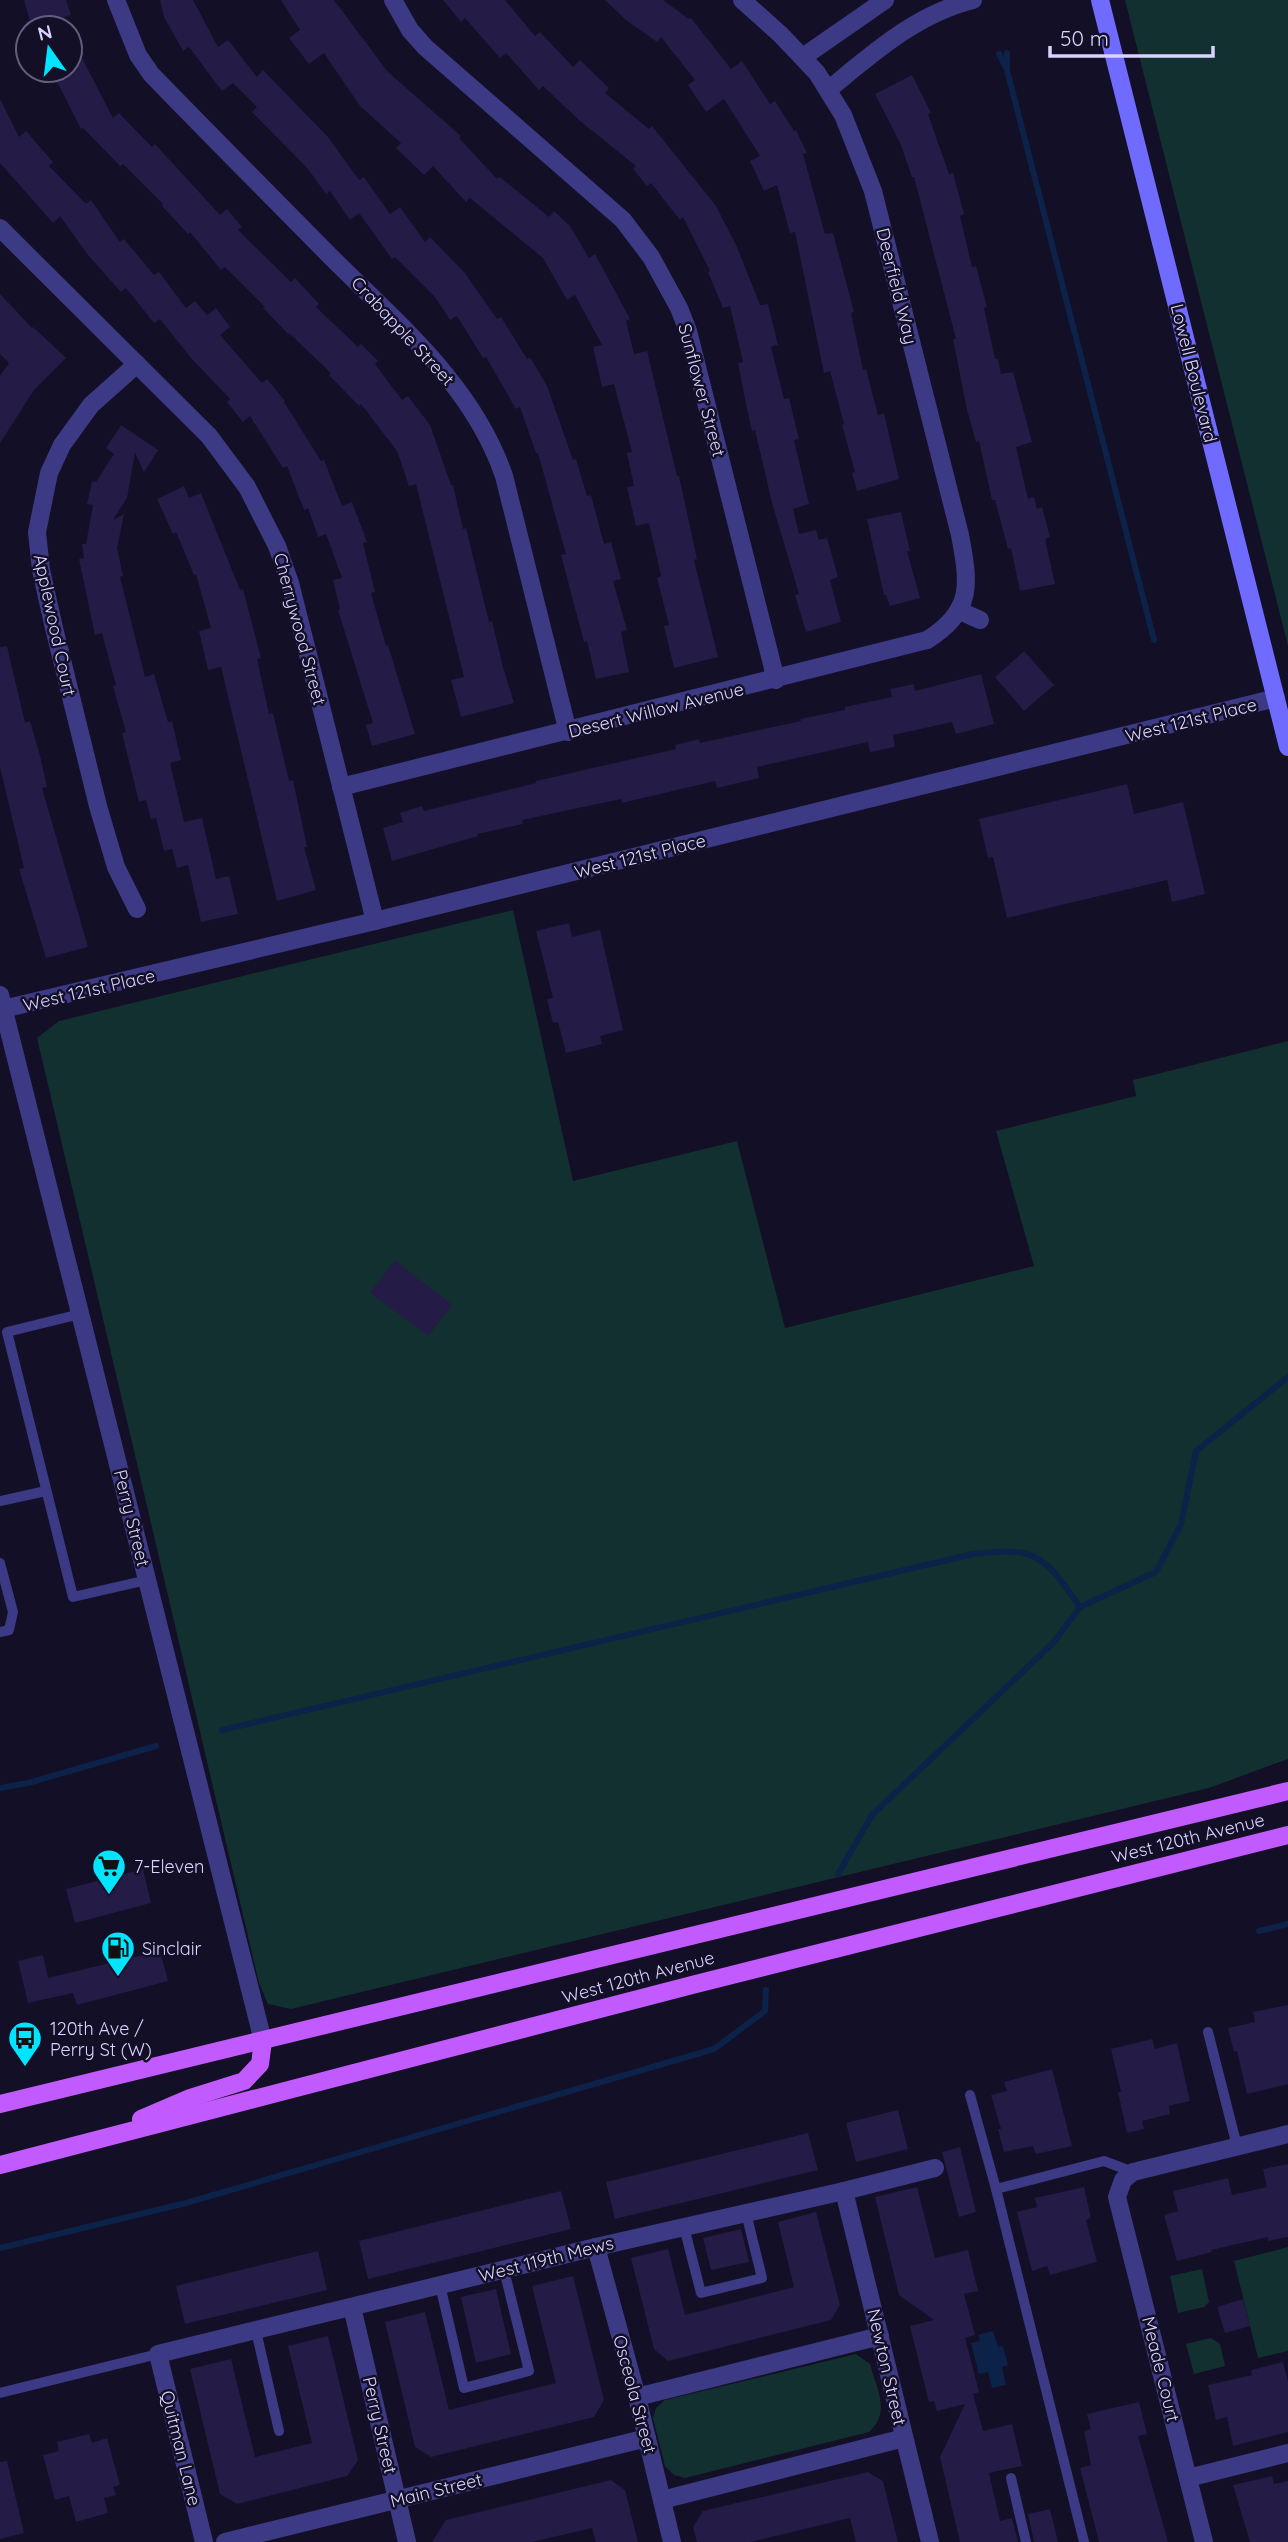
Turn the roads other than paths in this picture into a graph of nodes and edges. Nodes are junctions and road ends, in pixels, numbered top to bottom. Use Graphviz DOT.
graph roads {
  1 [pos="116,0"];
  2 [pos="393,0"];
  3 [pos="741,0"];
  4 [pos="885,0"];
  5 [pos="973,0"];
  6 [pos="1100,0"];
  7 [pos="803,57"];
  8 [pos="828,90"];
  9 [pos="0,228"];
  10 [pos="136,363"];
  11 [pos="960,611"];
  12 [pos="980,620"];
  13 [pos="776,680"];
  14 [pos="1276,698"];
  15 [pos="568,732"];
  16 [pos="1288,747"];
  17 [pos="341,787"];
  18 [pos="136,909"];
  19 [pos="375,921"];
  20 [pos="2,1002"];
  21 [pos="80,1314"];
  22 [pos="3,1333"];
  23 [pos="46,1491"];
  24 [pos="0,1502"];
  25 [pos="0,1563"];
  26 [pos="147,1580"];
  27 [pos="0,1632"];
  28 [pos="1288,1790"];
  29 [pos="1288,1835"];
  30 [pos="1208,2032"];
  31 [pos="263,2041"];
  32 [pos="971,2095"];
  33 [pos="0,2104"];
  34 [pos="1288,2134"];
  35 [pos="90,2142"];
  36 [pos="1237,2146"];
  37 [pos="0,2165"];
  38 [pos="934,2168"];
  39 [pos="1133,2172"];
  40 [pos="996,2189"];
  41 [pos="844,2191"];
  42 [pos="746,2213"];
  43 [pos="684,2227"];
  44 [pos="596,2247"];
  45 [pos="504,2270"];
  46 [pos="440,2286"];
  47 [pos="352,2307"];
  48 [pos="256,2331"];
  49 [pos="880,2336"];
  50 [pos="158,2354"];
  51 [pos="0,2393"];
  52 [pos="637,2397"];
  53 [pos="279,2431"];
  54 [pos="647,2438"];
  55 [pos="904,2438"];
  56 [pos="1288,2453"];
  57 [pos="1011,2478"];
  58 [pos="1188,2478"];
  59 [pos="398,2500"];
  60 [pos="662,2500"];
  61 [pos="204,2542"];
  62 [pos="225,2542"];
  63 [pos="407,2542"];
  64 [pos="672,2542"];
  65 [pos="930,2542"];
  66 [pos="1026,2542"];
  67 [pos="1084,2542"];
  68 [pos="1204,2542"];
  1 -- 15 [label="street, Crabapple Street"];
  2 -- 13 [label="street, Sunflower Street"];
  3 -- 7 [label="street, Deerfield Way"];
  4 -- 7 [label="street"];
  5 -- 8 [label="street"];
  6 -- 14 [label="main road, Lowell Boulevard"];
  7 -- 8 [label="street, Deerfield Way"];
  8 -- 11 [label="street, Deerfield Way"];
  9 -- 10 [label="street, Cherrywood Street"];
  10 -- 17 [label="street, Cherrywood Street"];
  10 -- 18 [label="street, Applewood Court"];
  11 -- 12 [label="street"];
  11 -- 13 [label="street, Desert Willow Avenue"];
  13 -- 15 [label="street, Desert Willow Avenue"];
  14 -- 16 [label="main road, Lowell Boulevard"];
  14 -- 19 [label="street, West 121st Place"];
  15 -- 17 [label="street, Desert Willow Avenue"];
  17 -- 19 [label="street, Cherrywood Street"];
  19 -- 20 [label="street, West 121st Place"];
  20 -- 21 [label="street, Perry Street"];
  21 -- 22 [label="lane"];
  21 -- 26 [label="street, Perry Street"];
  22 -- 23 [label="lane"];
  23 -- 24 [label="lane"];
  23 -- 26 [label="lane"];
  25 -- 27 [label="lane"];
  26 -- 31 [label="street, Perry Street"];
  28 -- 31 [label="main road, West 120th Avenue"];
  29 -- 35 [label="main road, West 120th Avenue"];
  30 -- 36 [label="lane"];
  31 -- 33 [label="main road, West 120th Avenue"];
  31 -- 35 [label="main road"];
  32 -- 40 [label="lane"];
  34 -- 36 [label="street"];
  35 -- 37 [label="main road, West 120th Avenue"];
  36 -- 39 [label="street"];
  38 -- 41 [label="street, West 119th Mews"];
  39 -- 40 [label="lane"];
  39 -- 58 [label="street, Meade Court"];
  40 -- 67 [label="lane"];
  41 -- 42 [label="street, West 119th Mews"];
  41 -- 49 [label="street, Newton Street"];
  42 -- 43 [label="street, West 119th Mews"];
  42 -- 43 [label="lane"];
  43 -- 44 [label="street, West 119th Mews"];
  44 -- 45 [label="street, West 119th Mews"];
  44 -- 52 [label="street, Osceola Street"];
  45 -- 46 [label="street, West 119th Mews"];
  45 -- 46 [label="lane"];
  46 -- 47 [label="street, West 119th Mews"];
  47 -- 48 [label="street, West 119th Mews"];
  47 -- 59 [label="street, Perry Street"];
  48 -- 50 [label="street, West 119th Mews"];
  48 -- 53 [label="lane"];
  49 -- 52 [label="street"];
  49 -- 55 [label="street, Newton Street"];
  50 -- 51 [label="lane"];
  50 -- 61 [label="street, Quitman Lane"];
  52 -- 54 [label="street, Osceola Street"];
  54 -- 59 [label="street, Main Street"];
  54 -- 60 [label="street, Osceola Street"];
  55 -- 60 [label="street"];
  55 -- 65 [label="street, Newton Street"];
  56 -- 58 [label="street"];
  57 -- 66 [label="lane"];
  58 -- 68 [label="street, Meade Court"];
  59 -- 62 [label="street, Main Street"];
  59 -- 63 [label="street, Perry Street"];
  60 -- 64 [label="street, Osceola Street"];
}
